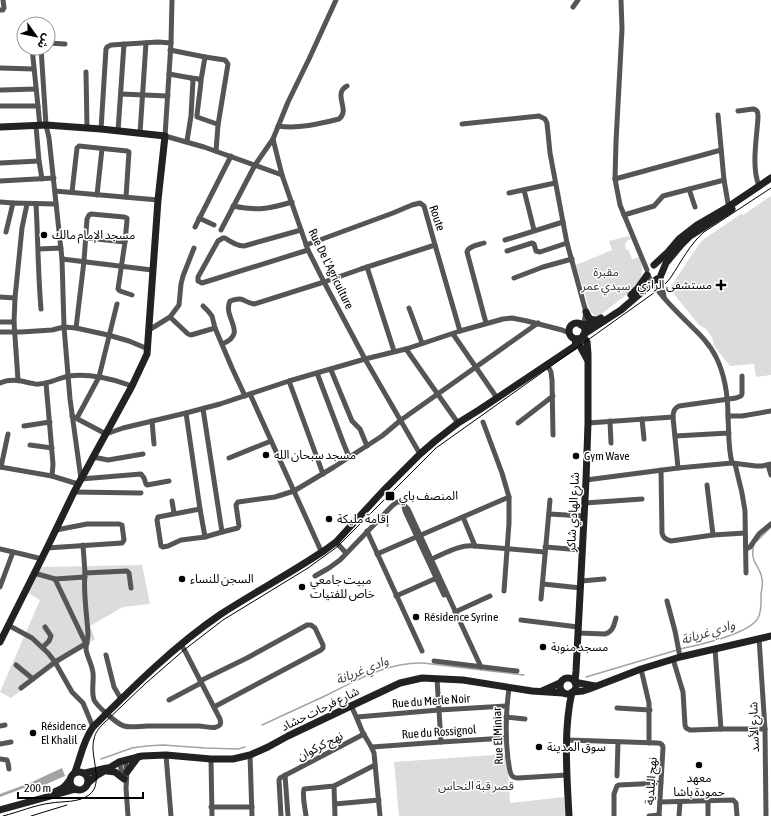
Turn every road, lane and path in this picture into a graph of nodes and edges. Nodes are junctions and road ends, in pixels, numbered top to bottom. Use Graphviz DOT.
graph roads {
  1 [pos="3,0"];
  2 [pos="172,0"];
  3 [pos="336,0"];
  4 [pos="578,0"];
  5 [pos="621,0"];
  6 [pos="573,7"];
  7 [pos="0,10"];
  8 [pos="56,43"];
  9 [pos="146,43"];
  10 [pos="171,43"];
  11 [pos="66,44"];
  12 [pos="124,44"];
  13 [pos="170,50"];
  14 [pos="33,56"];
  15 [pos="41,56"];
  16 [pos="205,56"];
  17 [pos="0,68"];
  18 [pos="34,69"];
  19 [pos="86,72"];
  20 [pos="169,74"];
  21 [pos="191,78"];
  22 [pos="201,80"];
  23 [pos="347,86"];
  24 [pos="36,89"];
  25 [pos="1,90"];
  26 [pos="120,94"];
  27 [pos="142,96"];
  28 [pos="168,96"];
  29 [pos="0,106"];
  30 [pos="38,106"];
  31 [pos="738,111"];
  32 [pos="718,115"];
  33 [pos="191,116"];
  34 [pos="197,116"];
  35 [pos="462,124"];
  36 [pos="218,125"];
  37 [pos="41,126"];
  38 [pos="278,126"];
  39 [pos="0,127"];
  40 [pos="87,128"];
  41 [pos="100,129"];
  42 [pos="118,131"];
  43 [pos="140,133"];
  44 [pos="165,136"];
  45 [pos="273,139"];
  46 [pos="187,141"];
  47 [pos="102,149"];
  48 [pos="721,150"];
  49 [pos="216,151"];
  50 [pos="231,156"];
  51 [pos="39,162"];
  52 [pos="0,164"];
  53 [pos="255,165"];
  54 [pos="282,175"];
  55 [pos="54,178"];
  56 [pos="771,178"];
  57 [pos="42,179"];
  58 [pos="615,179"];
  59 [pos="724,180"];
  60 [pos="0,181"];
  61 [pos="555,183"];
  62 [pos="771,183"];
  63 [pos="759,186"];
  64 [pos="689,189"];
  65 [pos="524,190"];
  66 [pos="55,192"];
  67 [pos="72,192"];
  68 [pos="509,193"];
  69 [pos="97,195"];
  70 [pos="126,198"];
  71 [pos="158,200"];
  72 [pos="0,202"];
  73 [pos="292,202"];
  74 [pos="13,203"];
  75 [pos="27,204"];
  76 [pos="36,204"];
  77 [pos="56,204"];
  78 [pos="233,206"];
  79 [pos="695,207"];
  80 [pos="729,209"];
  81 [pos="624,215"];
  82 [pos="199,218"];
  83 [pos="563,222"];
  84 [pos="214,225"];
  85 [pos="195,227"];
  86 [pos="221,230"];
  87 [pos="301,230"];
  88 [pos="534,230"];
  89 [pos="6,232"];
  90 [pos="87,238"];
  91 [pos="511,238"];
  92 [pos="505,240"];
  93 [pos="125,242"];
  94 [pos="567,242"];
  95 [pos="484,243"];
  96 [pos="435,245"];
  97 [pos="61,248"];
  98 [pos="194,248"];
  99 [pos="307,248"];
  100 [pos="514,248"];
  101 [pos="38,249"];
  102 [pos="508,251"];
  103 [pos="62,258"];
  104 [pos="572,259"];
  105 [pos="84,261"];
  106 [pos="121,266"];
  107 [pos="367,267"];
  108 [pos="152,270"];
  109 [pos="651,273"];
  110 [pos="514,278"];
  111 [pos="324,282"];
  112 [pos="132,295"];
  113 [pos="0,297"];
  114 [pos="15,298"];
  115 [pos="665,298"];
  116 [pos="117,304"];
  117 [pos="203,306"];
  118 [pos="409,308"];
  119 [pos="41,309"];
  120 [pos="586,312"];
  121 [pos="170,317"];
  122 [pos="597,320"];
  123 [pos="0,322"];
  124 [pos="14,322"];
  125 [pos="538,323"];
  126 [pos="486,324"];
  127 [pos="581,325"];
  128 [pos="64,327"];
  129 [pos="76,328"];
  130 [pos="215,328"];
  131 [pos="150,330"];
  132 [pos="460,331"];
  133 [pos="0,332"];
  134 [pos="15,332"];
  135 [pos="453,334"];
  136 [pos="108,335"];
  137 [pos="575,337"];
  138 [pos="422,343"];
  139 [pos="222,344"];
  140 [pos="406,348"];
  141 [pos="148,349"];
  142 [pos="394,351"];
  143 [pos="567,352"];
  144 [pos="365,359"];
  145 [pos="547,364"];
  146 [pos="589,365"];
  147 [pos="476,367"];
  148 [pos="331,370"];
  149 [pos="317,373"];
  150 [pos="68,376"];
  151 [pos="742,376"];
  152 [pos="98,377"];
  153 [pos="18,380"];
  154 [pos="289,381"];
  155 [pos="0,383"];
  156 [pos="46,383"];
  157 [pos="132,386"];
  158 [pos="438,394"];
  159 [pos="247,395"];
  160 [pos="552,396"];
  161 [pos="497,398"];
  162 [pos="727,399"];
  163 [pos="203,408"];
  164 [pos="771,411"];
  165 [pos="186,413"];
  166 [pos="728,416"];
  167 [pos="75,417"];
  168 [pos="673,417"];
  169 [pos="642,419"];
  170 [pos="152,420"];
  171 [pos="401,420"];
  172 [pos="610,421"];
  173 [pos="50,422"];
  174 [pos="483,422"];
  175 [pos="458,423"];
  176 [pos="518,423"];
  177 [pos="588,423"];
  178 [pos="24,426"];
  179 [pos="728,433"];
  180 [pos="8,434"];
  181 [pos="106,434"];
  182 [pos="553,435"];
  183 [pos="675,436"];
  184 [pos="644,439"];
  185 [pos="271,441"];
  186 [pos="611,443"];
  187 [pos="154,444"];
  188 [pos="30,445"];
  189 [pos="367,446"];
  190 [pos="52,448"];
  191 [pos="143,454"];
  192 [pos="420,454"];
  193 [pos="93,457"];
  194 [pos="229,458"];
  195 [pos="349,458"];
  196 [pos="734,463"];
  197 [pos="770,465"];
  198 [pos="1,467"];
  199 [pos="678,468"];
  200 [pos="661,470"];
  201 [pos="323,474"];
  202 [pos="771,475"];
  203 [pos="52,476"];
  204 [pos="586,480"];
  205 [pos="80,481"];
  206 [pos="169,481"];
  207 [pos="707,485"];
  208 [pos="74,492"];
  209 [pos="294,492"];
  210 [pos="141,493"];
  211 [pos="509,497"];
  212 [pos="642,499"];
  213 [pos="550,500"];
  214 [pos="172,501"];
  215 [pos="585,503"];
  216 [pos="200,509"];
  217 [pos="174,513"];
  218 [pos="549,514"];
  219 [pos="584,516"];
  220 [pos="463,517"];
  221 [pos="771,524"];
  222 [pos="56,530"];
  223 [pos="367,531"];
  224 [pos="222,532"];
  225 [pos="746,533"];
  226 [pos="713,535"];
  227 [pos="419,536"];
  228 [pos="205,537"];
  229 [pos="336,542"];
  230 [pos="83,545"];
  231 [pos="475,546"];
  232 [pos="746,547"];
  233 [pos="47,548"];
  234 [pos="507,548"];
  235 [pos="0,549"];
  236 [pos="545,550"];
  237 [pos="582,550"];
  238 [pos="13,552"];
  239 [pos="322,552"];
  240 [pos="346,553"];
  241 [pos="377,554"];
  242 [pos="42,559"];
  243 [pos="430,560"];
  244 [pos="34,573"];
  245 [pos="746,573"];
  246 [pos="85,575"];
  247 [pos="315,576"];
  248 [pos="438,577"];
  249 [pos="55,579"];
  250 [pos="604,579"];
  251 [pos="543,584"];
  252 [pos="581,584"];
  253 [pos="1,585"];
  254 [pos="131,588"];
  255 [pos="504,591"];
  256 [pos="396,596"];
  257 [pos="490,596"];
  258 [pos="541,599"];
  259 [pos="667,601"];
  260 [pos="455,612"];
  261 [pos="616,618"];
  262 [pos="521,620"];
  263 [pos="8,625"];
  264 [pos="45,627"];
  265 [pos="578,630"];
  266 [pos="771,636"];
  267 [pos="759,638"];
  268 [pos="0,642"];
  269 [pos="86,643"];
  270 [pos="181,645"];
  271 [pos="43,647"];
  272 [pos="714,649"];
  273 [pos="422,651"];
  274 [pos="106,655"];
  275 [pos="678,657"];
  276 [pos="434,661"];
  277 [pos="55,662"];
  278 [pos="16,665"];
  279 [pos="479,667"];
  280 [pos="641,669"];
  281 [pos="518,671"];
  282 [pos="34,679"];
  283 [pos="437,679"];
  284 [pos="574,681"];
  285 [pos="201,682"];
  286 [pos="560,683"];
  287 [pos="596,686"];
  288 [pos="21,688"];
  289 [pos="509,688"];
  290 [pos="542,691"];
  291 [pos="573,692"];
  292 [pos="563,693"];
  293 [pos="121,699"];
  294 [pos="170,700"];
  295 [pos="351,706"];
  296 [pos="506,706"];
  297 [pos="214,707"];
  298 [pos="616,708"];
  299 [pos="439,710"];
  300 [pos="650,710"];
  301 [pos="568,712"];
  302 [pos="107,713"];
  303 [pos="357,717"];
  304 [pos="506,717"];
  305 [pos="524,719"];
  306 [pos="93,727"];
  307 [pos="721,729"];
  308 [pos="765,729"];
  309 [pos="364,734"];
  310 [pos="506,738"];
  311 [pos="567,740"];
  312 [pos="11,742"];
  313 [pos="442,742"];
  314 [pos="618,742"];
  315 [pos="649,743"];
  316 [pos="0,744"];
  317 [pos="372,747"];
  318 [pos="166,755"];
  319 [pos="250,755"];
  320 [pos="138,757"];
  321 [pos="80,758"];
  322 [pos="0,759"];
  323 [pos="210,759"];
  324 [pos="122,761"];
  325 [pos="375,765"];
  326 [pos="9,769"];
  327 [pos="108,769"];
  328 [pos="75,772"];
  329 [pos="127,772"];
  330 [pos="84,773"];
  331 [pos="285,775"];
  332 [pos="567,775"];
  333 [pos="617,776"];
  334 [pos="124,779"];
  335 [pos="70,780"];
  336 [pos="88,783"];
  337 [pos="661,783"];
  338 [pos="334,786"];
  339 [pos="126,788"];
  340 [pos="76,790"];
  341 [pos="379,800"];
  342 [pos="708,801"];
  343 [pos="660,802"];
  344 [pos="680,802"];
  345 [pos="335,804"];
  346 [pos="0,806"];
  347 [pos="211,807"];
  348 [pos="252,807"];
  349 [pos="0,810"];
  350 [pos="128,816"];
  351 [pos="171,816"];
  352 [pos="212,816"];
  353 [pos="252,816"];
  354 [pos="281,816"];
  355 [pos="288,816"];
  356 [pos="306,816"];
  357 [pos="335,816"];
  358 [pos="380,816"];
  359 [pos="569,816"];
  360 [pos="614,816"];
  361 [pos="649,816"];
  362 [pos="659,816"];
  363 [pos="679,816"];
  364 [pos="708,816"];
  365 [pos="737,816"];
  366 [pos="766,816"];
  1 -- 7 [label="street"];
  2 -- 10 [label="street"];
  3 -- 38 [label="street"];
  4 -- 6 [label="street"];
  5 -- 58 [label="street"];
  8 -- 11 [label="street"];
  9 -- 10 [label="street"];
  9 -- 12 [label="street"];
  9 -- 27 [label="street"];
  10 -- 13 [label="street"];
  12 -- 26 [label="street"];
  12 -- 41 [label="street"];
  13 -- 16 [label="street"];
  13 -- 20 [label="street"];
  14 -- 18 [label="street"];
  15 -- 37 [label="street"];
  16 -- 22 [label="street"];
  16 -- 36 [label="street"];
  17 -- 18 [label="street"];
  18 -- 24 [label="street"];
  19 -- 40 [label="street"];
  20 -- 21 [label="street"];
  20 -- 28 [label="street"];
  21 -- 22 [label="street"];
  21 -- 33 [label="street"];
  22 -- 34 [label="street"];
  23 -- 38 [label="street"];
  24 -- 25 [label="street"];
  24 -- 30 [label="street"];
  26 -- 27 [label="street"];
  26 -- 42 [label="street"];
  27 -- 28 [label="street"];
  27 -- 43 [label="street"];
  28 -- 44 [label="street"];
  29 -- 30 [label="street"];
  30 -- 37 [label="street"];
  31 -- 63 [label="street"];
  32 -- 48 [label="street"];
  33 -- 34 [label="street"];
  33 -- 46 [label="street"];
  34 -- 36 [label="street"];
  35 -- 61 [label="street"];
  36 -- 49 [label="street"];
  37 -- 39 [label="street"];
  37 -- 40 [label="street"];
  37 -- 51 [label="street"];
  37 -- 55 [label="street"];
  38 -- 45 [label="street"];
  40 -- 41 [label="street"];
  41 -- 42 [label="street"];
  42 -- 43 [label="street"];
  43 -- 44 [label="street"];
  44 -- 46 [label="street"];
  44 -- 71 [label="street"];
  45 -- 53 [label="street"];
  45 -- 54 [label="street, Rue De L'Agriculture"];
  46 -- 49 [label="street"];
  47 -- 67 [label="street"];
  47 -- 69 [label="street"];
  47 -- 70 [label="street"];
  48 -- 58 [label="street"];
  48 -- 59 [label="street"];
  49 -- 50 [label="street"];
  50 -- 53 [label="street"];
  50 -- 82 [label="street"];
  51 -- 52 [label="street"];
  51 -- 57 [label="street"];
  53 -- 54 [label="street"];
  53 -- 78 [label="street"];
  54 -- 73 [label="street, Rue De L'Agriculture"];
  55 -- 57 [label="street"];
  55 -- 66 [label="street"];
  56 -- 63 [label="street"];
  57 -- 60 [label="street"];
  58 -- 81 [label="street"];
  59 -- 64 [label="street"];
  59 -- 80 [label="street"];
  61 -- 65 [label="street"];
  61 -- 83 [label="street"];
  62 -- 80 [label="street"];
  63 -- 80 [label="street"];
  64 -- 79 [label="street"];
  64 -- 81 [label="street"];
  65 -- 68 [label="street"];
  65 -- 88 [label="street"];
  66 -- 67 [label="street"];
  66 -- 77 [label="street"];
  67 -- 69 [label="street"];
  69 -- 70 [label="street"];
  70 -- 71 [label="street"];
  71 -- 108 [label="street"];
  72 -- 74 [label="street"];
  73 -- 78 [label="street"];
  73 -- 87 [label="street, Rue De L'Agriculture"];
  74 -- 75 [label="street"];
  74 -- 89 [label="street"];
  75 -- 76 [label="street"];
  75 -- 114 [label="street"];
  76 -- 77 [label="street"];
  76 -- 101 [label="street"];
  77 -- 97 [label="street"];
  78 -- 86 [label="street"];
  80 -- 109 [label="street"];
  80 -- 109 [label="street"];
  81 -- 109 [label="street"];
  82 -- 84 [label="street"];
  82 -- 85 [label="street"];
  83 -- 88 [label="street"];
  83 -- 94 [label="street"];
  87 -- 99 [label="street, Rue De L'Agriculture"];
  87 -- 99 [label="street"];
  88 -- 91 [label="street"];
  90 -- 93 [label="street"];
  90 -- 93 [label="street"];
  90 -- 105 [label="street"];
  91 -- 92 [label="street"];
  91 -- 100 [label="street"];
  93 -- 106 [label="street"];
  94 -- 100 [label="street"];
  94 -- 104 [label="street"];
  95 -- 126 [label="street"];
  96 -- 99 [label="street, Route"];
  96 -- 107 [label="street, Route"];
  96 -- 132 [label="street"];
  97 -- 101 [label="street"];
  97 -- 103 [label="street"];
  98 -- 121 [label="street"];
  99 -- 111 [label="street, Rue De L'Agriculture"];
  100 -- 102 [label="street"];
  101 -- 119 [label="street"];
  103 -- 105 [label="street"];
  103 -- 128 [label="street"];
  104 -- 110 [label="street"];
  104 -- 120 [label="street"];
  105 -- 106 [label="street"];
  105 -- 129 [label="street"];
  106 -- 108 [label="street"];
  106 -- 112 [label="street"];
  107 -- 111 [label="street, Route"];
  107 -- 142 [label="street"];
  108 -- 131 [label="street"];
  109 -- 115 [label="street"];
  109 -- 115 [label="street"];
  109 -- 122 [label="street"];
  109 -- 137 [label="street"];
  111 -- 139 [label="street, Route"];
  111 -- 144 [label="street, Rue De L'Agriculture"];
  113 -- 114 [label="street"];
  114 -- 124 [label="street"];
  115 -- 162 [label="street"];
  116 -- 136 [label="street"];
  117 -- 130 [label="street"];
  118 -- 138 [label="street"];
  120 -- 122 [label="street"];
  120 -- 127 [label="street"];
  121 -- 130 [label="street"];
  121 -- 131 [label="street"];
  122 -- 127 [label="street"];
  123 -- 124 [label="street"];
  124 -- 134 [label="street"];
  125 -- 126 [label="street"];
  125 -- 137 [label="street"];
  125 -- 147 [label="street"];
  126 -- 132 [label="street"];
  127 -- 137 [label="street"];
  127 -- 137 [label="street"];
  128 -- 129 [label="street"];
  128 -- 134 [label="street"];
  128 -- 150 [label="street"];
  129 -- 136 [label="street"];
  130 -- 139 [label="street"];
  131 -- 141 [label="street"];
  132 -- 135 [label="street"];
  133 -- 134 [label="street"];
  134 -- 153 [label="street"];
  135 -- 138 [label="street"];
  135 -- 147 [label="street"];
  136 -- 141 [label="street"];
  136 -- 152 [label="street"];
  137 -- 143 [label="street"];
  137 -- 143 [label="street"];
  137 -- 146 [label="street, شارع الهادي شاكر"];
  137 -- 146 [label="street, شارع الهادي شاكر"];
  138 -- 140 [label="street"];
  139 -- 159 [label="street"];
  140 -- 142 [label="street"];
  140 -- 158 [label="street"];
  141 -- 157 [label="street"];
  142 -- 144 [label="street"];
  143 -- 145 [label="street"];
  144 -- 148 [label="street"];
  144 -- 171 [label="street, Rue De L'Agriculture"];
  145 -- 160 [label="street"];
  145 -- 161 [label="street"];
  146 -- 177 [label="street, شارع الهادي شاكر"];
  147 -- 158 [label="street"];
  147 -- 161 [label="street"];
  148 -- 149 [label="street"];
  148 -- 189 [label="street"];
  149 -- 154 [label="street"];
  149 -- 195 [label="street"];
  150 -- 152 [label="street"];
  150 -- 156 [label="street"];
  150 -- 167 [label="street"];
  151 -- 162 [label="street"];
  152 -- 157 [label="street"];
  152 -- 167 [label="street"];
  153 -- 155 [label="street"];
  153 -- 156 [label="street"];
  154 -- 159 [label="street"];
  154 -- 201 [label="street"];
  156 -- 173 [label="street"];
  157 -- 181 [label="street"];
  158 -- 171 [label="street"];
  158 -- 175 [label="street"];
  159 -- 163 [label="street"];
  159 -- 185 [label="street"];
  160 -- 176 [label="street"];
  160 -- 182 [label="street"];
  161 -- 175 [label="street"];
  162 -- 166 [label="street"];
  162 -- 168 [label="street"];
  163 -- 165 [label="street"];
  163 -- 224 [label="street"];
  164 -- 166 [label="street"];
  165 -- 170 [label="street"];
  165 -- 216 [label="street"];
  166 -- 179 [label="street"];
  167 -- 181 [label="street"];
  167 -- 205 [label="street"];
  168 -- 169 [label="street"];
  168 -- 183 [label="street"];
  169 -- 172 [label="street"];
  169 -- 184 [label="street"];
  170 -- 181 [label="street"];
  170 -- 187 [label="street"];
  171 -- 189 [label="street"];
  171 -- 192 [label="street, Rue De L'Agriculture"];
  172 -- 177 [label="street"];
  172 -- 186 [label="street"];
  173 -- 178 [label="street"];
  173 -- 190 [label="street"];
  174 -- 211 [label="street"];
  175 -- 192 [label="street"];
  177 -- 204 [label="street, شارع الهادي شاكر"];
  179 -- 183 [label="street"];
  179 -- 196 [label="street"];
  180 -- 198 [label="street"];
  181 -- 193 [label="street"];
  183 -- 199 [label="street"];
  185 -- 194 [label="street"];
  185 -- 209 [label="street"];
  188 -- 190 [label="street"];
  189 -- 195 [label="street"];
  190 -- 203 [label="street"];
  191 -- 193 [label="street"];
  192 -- 229 [label="street"];
  193 -- 205 [label="street"];
  195 -- 201 [label="street"];
  196 -- 197 [label="street"];
  196 -- 199 [label="street"];
  196 -- 225 [label="street"];
  197 -- 202 [label="street"];
  198 -- 203 [label="street"];
  199 -- 200 [label="street"];
  200 -- 204 [label="street"];
  200 -- 226 [label="street"];
  201 -- 209 [label="street"];
  203 -- 205 [label="street"];
  204 -- 215 [label="street, شارع الهادي شاكر"];
  205 -- 206 [label="street"];
  205 -- 208 [label="street"];
  207 -- 226 [label="street"];
  208 -- 210 [label="street"];
  208 -- 222 [label="street"];
  209 -- 224 [label="street"];
  209 -- 239 [label="street"];
  211 -- 220 [label="street"];
  211 -- 234 [label="street"];
  212 -- 215 [label="street"];
  213 -- 218 [label="street"];
  214 -- 217 [label="street"];
  215 -- 219 [label="street, شارع الهادي شاكر"];
  216 -- 217 [label="street"];
  216 -- 228 [label="street"];
  217 -- 228 [label="street"];
  218 -- 219 [label="street"];
  218 -- 236 [label="street"];
  219 -- 237 [label="street, شارع الهادي شاكر"];
  220 -- 227 [label="street"];
  220 -- 231 [label="street"];
  221 -- 232 [label="street"];
  222 -- 230 [label="street"];
  222 -- 233 [label="street"];
  223 -- 227 [label="street"];
  223 -- 240 [label="street"];
  223 -- 241 [label="street"];
  224 -- 228 [label="street"];
  225 -- 226 [label="street"];
  225 -- 232 [label="street"];
  227 -- 241 [label="street"];
  227 -- 243 [label="street"];
  229 -- 239 [label="street"];
  229 -- 240 [label="street"];
  230 -- 233 [label="street"];
  230 -- 246 [label="street"];
  231 -- 234 [label="street"];
  231 -- 243 [label="street"];
  232 -- 245 [label="street"];
  233 -- 242 [label="street"];
  234 -- 236 [label="street"];
  234 -- 255 [label="street"];
  235 -- 238 [label="street"];
  236 -- 237 [label="street"];
  236 -- 251 [label="street"];
  237 -- 252 [label="street, شارع الهادي شاكر"];
  238 -- 242 [label="street"];
  238 -- 253 [label="street"];
  239 -- 270 [label="street"];
  240 -- 247 [label="street"];
  241 -- 256 [label="street"];
  242 -- 244 [label="street"];
  243 -- 248 [label="street"];
  244 -- 249 [label="street"];
  244 -- 263 [label="street"];
  246 -- 249 [label="street"];
  246 -- 254 [label="street"];
  246 -- 269 [label="street"];
  248 -- 256 [label="street"];
  248 -- 260 [label="street"];
  248 -- 279 [label="street"];
  249 -- 269 [label="street"];
  250 -- 252 [label="street"];
  251 -- 252 [label="street"];
  251 -- 258 [label="street"];
  252 -- 265 [label="street, شارع الهادي شاكر"];
  256 -- 273 [label="street"];
  257 -- 260 [label="street"];
  259 -- 275 [label="street"];
  260 -- 279 [label="street"];
  261 -- 265 [label="street"];
  262 -- 265 [label="street"];
  263 -- 268 [label="street"];
  263 -- 271 [label="street"];
  264 -- 271 [label="street"];
  265 -- 284 [label="street, شارع الهادي شاكر"];
  266 -- 267 [label="street"];
  267 -- 272 [label="street"];
  267 -- 308 [label="street, شارع الأسد"];
  269 -- 277 [label="street"];
  269 -- 302 [label="street"];
  270 -- 285 [label="street"];
  270 -- 293 [label="street"];
  271 -- 277 [label="street"];
  272 -- 275 [label="street"];
  272 -- 307 [label="street"];
  274 -- 293 [label="street"];
  275 -- 280 [label="street"];
  275 -- 307 [label="street"];
  276 -- 279 [label="street"];
  277 -- 282 [label="street"];
  277 -- 306 [label="street"];
  278 -- 282 [label="street"];
  279 -- 281 [label="street"];
  280 -- 287 [label="street"];
  280 -- 300 [label="street"];
  282 -- 288 [label="street"];
  283 -- 289 [label="street, شارع فرحات حشاد"];
  283 -- 295 [label="street, شارع فرحات حشاد"];
  283 -- 299 [label="street"];
  284 -- 286 [label="street"];
  284 -- 287 [label="street"];
  284 -- 291 [label="street"];
  285 -- 294 [label="street"];
  285 -- 297 [label="street"];
  285 -- 297 [label="street"];
  286 -- 290 [label="street, شارع فرحات حشاد"];
  286 -- 292 [label="street"];
  287 -- 291 [label="street"];
  289 -- 290 [label="street, شارع فرحات حشاد"];
  289 -- 296 [label="street, Rue El Miniar"];
  290 -- 292 [label="street, شارع فرحات حشاد"];
  291 -- 292 [label="street"];
  291 -- 301 [label="street"];
  292 -- 301 [label="street"];
  293 -- 302 [label="street"];
  295 -- 303 [label="street"];
  295 -- 319 [label="street, شارع فرحات حشاد"];
  296 -- 299 [label="street, Rue du Merle Noir"];
  296 -- 304 [label="street, Rue El Miniar"];
  297 -- 302 [label="street"];
  298 -- 300 [label="street"];
  299 -- 303 [label="street, Rue du Merle Noir"];
  299 -- 313 [label="street"];
  300 -- 315 [label="street"];
  301 -- 311 [label="street"];
  302 -- 306 [label="street"];
  303 -- 309 [label="street"];
  304 -- 305 [label="street"];
  304 -- 310 [label="street, Rue El Miniar"];
  306 -- 321 [label="street"];
  307 -- 308 [label="street"];
  308 -- 366 [label="street, شارع الأسد"];
  309 -- 317 [label="street"];
  309 -- 331 [label="street, نهج كركوان"];
  310 -- 313 [label="street, Rue du Rossignol"];
  310 -- 332 [label="street, Rue El Miniar"];
  311 -- 314 [label="street"];
  311 -- 332 [label="street"];
  312 -- 316 [label="street"];
  313 -- 317 [label="street, Rue du Rossignol"];
  314 -- 315 [label="street"];
  314 -- 333 [label="street"];
  315 -- 337 [label="street, نهج البلدية"];
  317 -- 325 [label="street"];
  318 -- 320 [label="street, شارع فرحات حشاد"];
  318 -- 323 [label="street, شارع فرحات حشاد"];
  318 -- 351 [label="street"];
  319 -- 323 [label="street, شارع فرحات حشاد"];
  319 -- 348 [label="street"];
  320 -- 324 [label="street, شارع فرحات حشاد"];
  320 -- 329 [label="street"];
  321 -- 328 [label="street"];
  321 -- 330 [label="street"];
  322 -- 326 [label="street"];
  323 -- 347 [label="street"];
  324 -- 327 [label="street, شارع فرحات حشاد"];
  324 -- 329 [label="street"];
  324 -- 334 [label="street"];
  325 -- 338 [label="street"];
  325 -- 341 [label="street"];
  327 -- 330 [label="street, شارع فرحات حشاد"];
  327 -- 334 [label="street"];
  327 -- 336 [label="street, شارع فرحات حشاد"];
  328 -- 330 [label="street"];
  328 -- 335 [label="street"];
  329 -- 339 [label="street"];
  330 -- 336 [label="street"];
  331 -- 354 [label="street"];
  331 -- 355 [label="street"];
  332 -- 359 [label="street"];
  334 -- 339 [label="street"];
  335 -- 340 [label="street"];
  335 -- 346 [label="street"];
  336 -- 340 [label="street"];
  337 -- 343 [label="street, نهج البلدية"];
  337 -- 360 [label="street"];
  338 -- 345 [label="street"];
  338 -- 356 [label="street"];
  339 -- 350 [label="street"];
  340 -- 349 [label="street"];
  341 -- 345 [label="street"];
  341 -- 358 [label="street"];
  342 -- 344 [label="street"];
  342 -- 364 [label="street"];
  342 -- 365 [label="street"];
  343 -- 344 [label="street"];
  343 -- 362 [label="street, نهج البلدية"];
  344 -- 363 [label="street"];
  345 -- 357 [label="street"];
  347 -- 348 [label="street"];
  347 -- 352 [label="street"];
  348 -- 353 [label="street"];
  361 -- 362 [label="street"];
}
